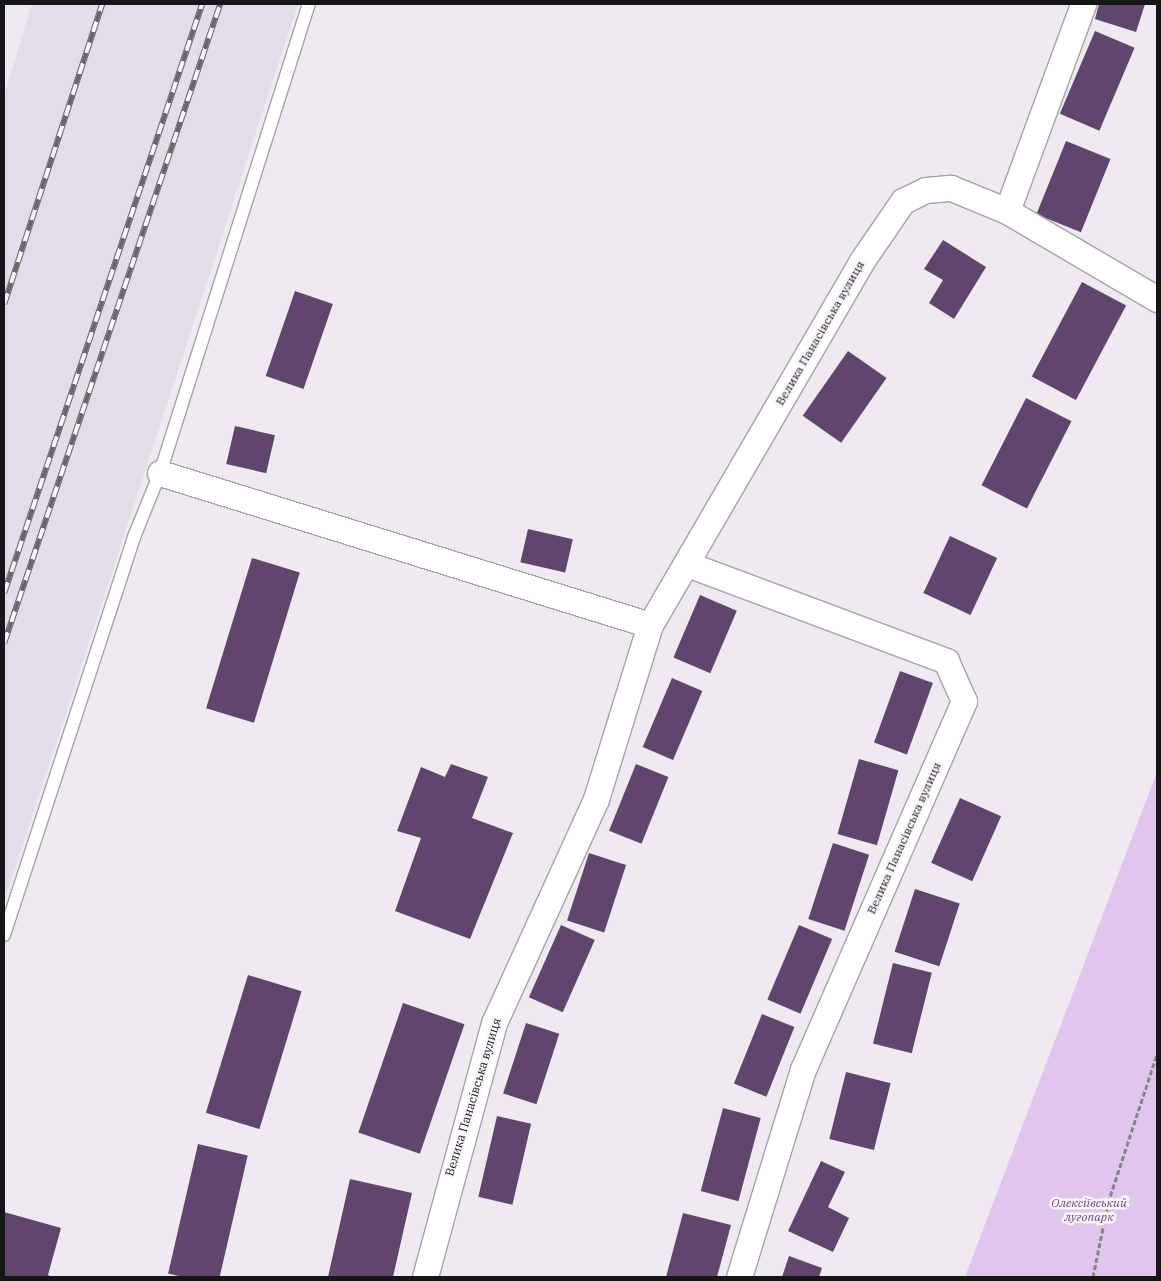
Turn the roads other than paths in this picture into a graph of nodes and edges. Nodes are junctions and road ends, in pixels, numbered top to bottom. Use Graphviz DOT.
graph roads {
  1 [pos="309,4"];
  2 [pos="1083,4"];
  3 [pos="1007,211"];
  4 [pos="1157,299"];
  5 [pos="160,473"];
  6 [pos="687,564"];
  7 [pos="650,625"];
  8 [pos="4,935"];
  9 [pos="425,1277"];
  10 [pos="739,1277"];
  1 -- 5 [label="lane"];
  2 -- 3 [label="street"];
  3 -- 4 [label="street, Велика Панасівська вулиця"];
  3 -- 6 [label="street, Велика Панасівська вулиця"];
  5 -- 7 [label="street"];
  5 -- 8 [label="lane"];
  6 -- 7 [label="street, Велика Панасівська вулиця"];
  6 -- 10 [label="street, Велика Панасівська вулиця"];
  7 -- 9 [label="street, Велика Панасівська вулиця"];
}
